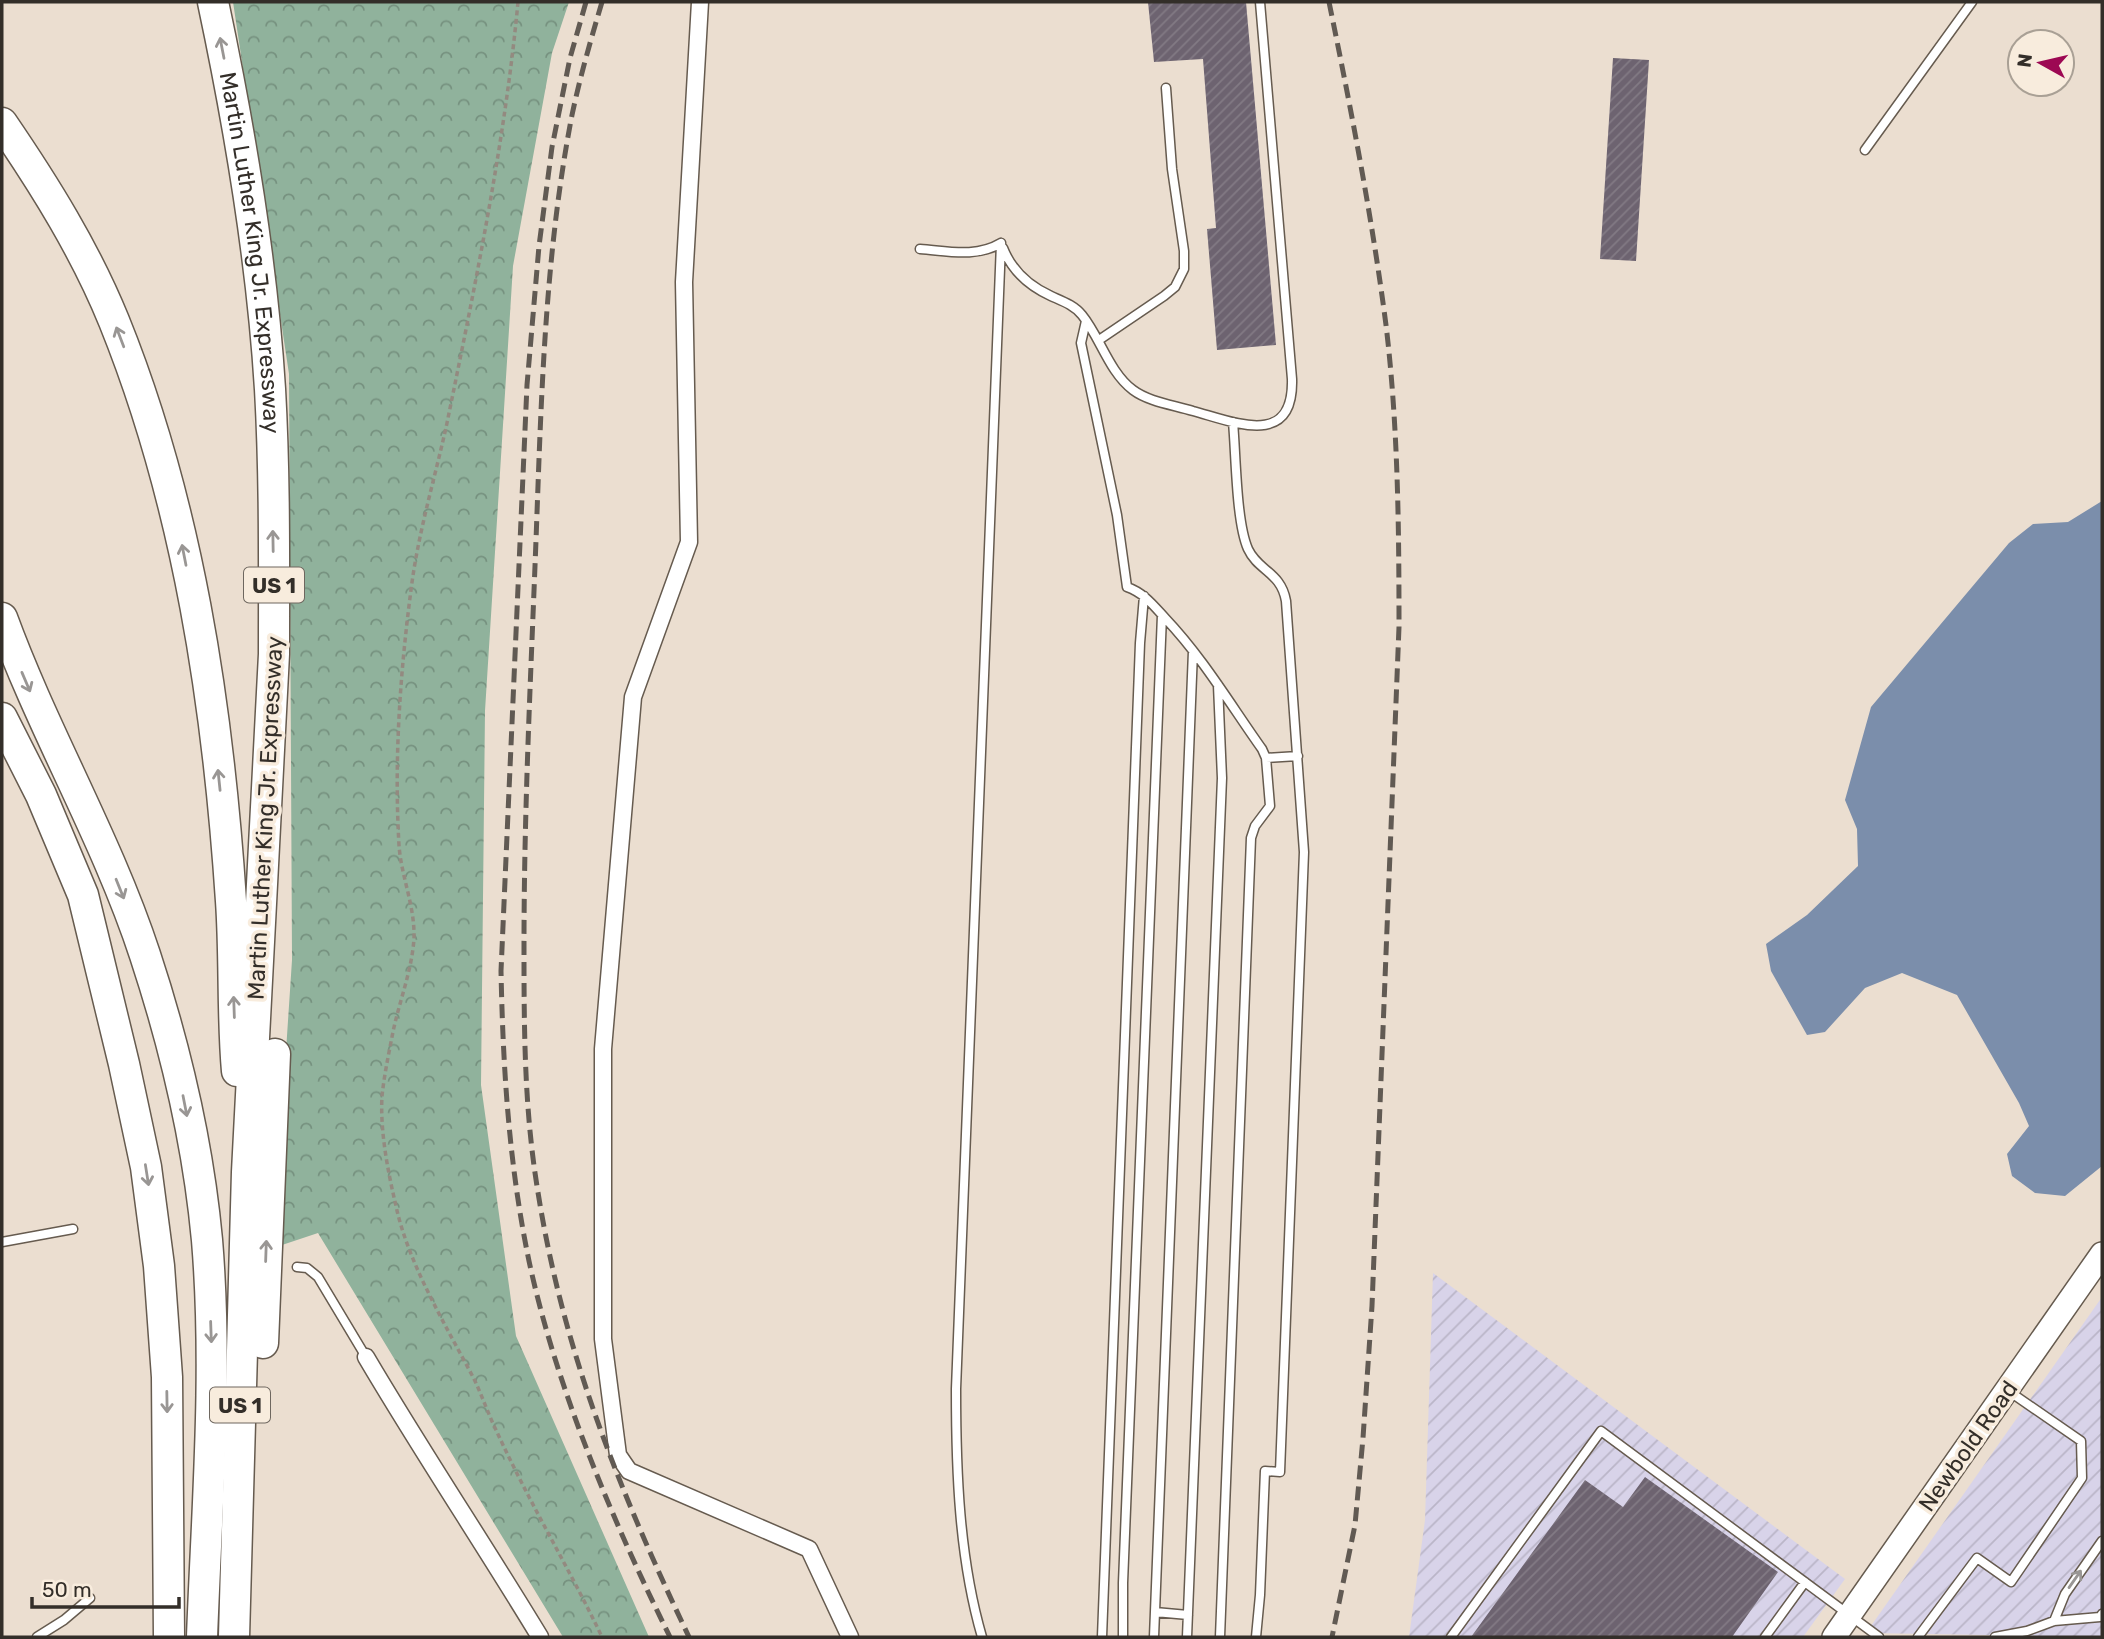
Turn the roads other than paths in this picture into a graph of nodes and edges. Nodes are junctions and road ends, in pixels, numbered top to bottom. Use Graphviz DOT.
graph roads {
  1 [pos="213,2"];
  2 [pos="700,2"];
  3 [pos="1260,2"];
  4 [pos="1972,2"];
  5 [pos="1166,88"];
  6 [pos="2,123"];
  7 [pos="1865,150"];
  8 [pos="1001,243"];
  9 [pos="920,249"];
  10 [pos="1086,321"];
  11 [pos="1098,340"];
  12 [pos="1233,422"];
  13 [pos="1144,596"];
  14 [pos="1162,615"];
  15 [pos="2,618"];
  16 [pos="1193,650"];
  17 [pos="274,654"];
  18 [pos="1218,682"];
  19 [pos="2,718"];
  20 [pos="2,755"];
  21 [pos="1298,756"];
  22 [pos="1266,758"];
  23 [pos="111,1013"];
  24 [pos="247,1172"];
  25 [pos="73,1229"];
  26 [pos="2,1241"];
  27 [pos="2102,1254"];
  28 [pos="297,1267"];
  29 [pos="366,1357"];
  30 [pos="2007,1391"];
  31 [pos="168,1496"];
  32 [pos="2102,1541"];
  33 [pos="1805,1582"];
  34 [pos="90,1598"];
  35 [pos="1155,1612"];
  36 [pos="1850,1614"];
  37 [pos="1188,1615"];
  38 [pos="2102,1615"];
  39 [pos="2054,1621"];
  40 [pos="37,1637"];
  41 [pos="160,1637"];
  42 [pos="169,1637"];
  43 [pos="202,1637"];
  44 [pos="234,1637"];
  45 [pos="251,1637"];
  46 [pos="540,1637"];
  47 [pos="850,1637"];
  48 [pos="982,1637"];
  49 [pos="1101,1637"];
  50 [pos="1123,1637"];
  51 [pos="1154,1637"];
  52 [pos="1187,1637"];
  53 [pos="1192,1637"];
  54 [pos="1220,1637"];
  55 [pos="1256,1637"];
  56 [pos="1451,1637"];
  57 [pos="1765,1637"];
  58 [pos="1834,1637"];
  59 [pos="1879,1637"];
  60 [pos="1918,1637"];
  61 [pos="1995,1637"];
  17 -- 1 [label="highway, Martin Luther King Jr. Expressway / US 1, one-way"];
  2 -- 47 [label="street"];
  3 -- 12 [label="lane"];
  4 -- 7 [label="lane"];
  5 -- 11 [label="lane"];
  24 -- 6 [label="highway, one-way"];
  8 -- 9 [label="lane"];
  8 -- 10 [label="lane"];
  8 -- 48 [label="lane"];
  10 -- 11 [label="lane"];
  10 -- 13 [label="lane"];
  11 -- 12 [label="lane"];
  12 -- 21 [label="lane"];
  13 -- 14 [label="lane"];
  13 -- 49 [label="lane"];
  14 -- 16 [label="lane"];
  14 -- 50 [label="lane"];
  15 -- 43 [label="highway, US 1, one-way"];
  16 -- 18 [label="lane"];
  16 -- 35 [label="lane"];
  17 -- 24 [label="highway, Martin Luther King Jr. Expressway / US 1"];
  45 -- 17 [label="highway, one-way"];
  18 -- 22 [label="lane"];
  18 -- 37 [label="lane"];
  19 -- 23 [label="highway"];
  20 -- 23 [label="highway"];
  21 -- 22 [label="lane"];
  21 -- 55 [label="lane"];
  22 -- 54 [label="lane"];
  23 -- 31 [label="highway, one-way"];
  24 -- 44 [label="highway, Martin Luther King Jr. Expressway / US 1"];
  25 -- 26 [label="lane"];
  27 -- 30 [label="main road, Newbold Road"];
  28 -- 29 [label="lane"];
  29 -- 46 [label="street"];
  30 -- 36 [label="main road, Newbold Road"];
  30 -- 60 [label="lane"];
  31 -- 41 [label="highway"];
  31 -- 42 [label="highway"];
  39 -- 32 [label="lane, one-way"];
  33 -- 36 [label="lane"];
  33 -- 56 [label="lane"];
  33 -- 57 [label="lane"];
  34 -- 40 [label="lane"];
  35 -- 37 [label="lane"];
  35 -- 51 [label="lane"];
  36 -- 58 [label="main road, Newbold Road"];
  36 -- 59 [label="lane"];
  37 -- 52 [label="lane"];
  38 -- 39 [label="lane"];
  39 -- 61 [label="lane"];
  52 -- 53 [label="lane"];
}
